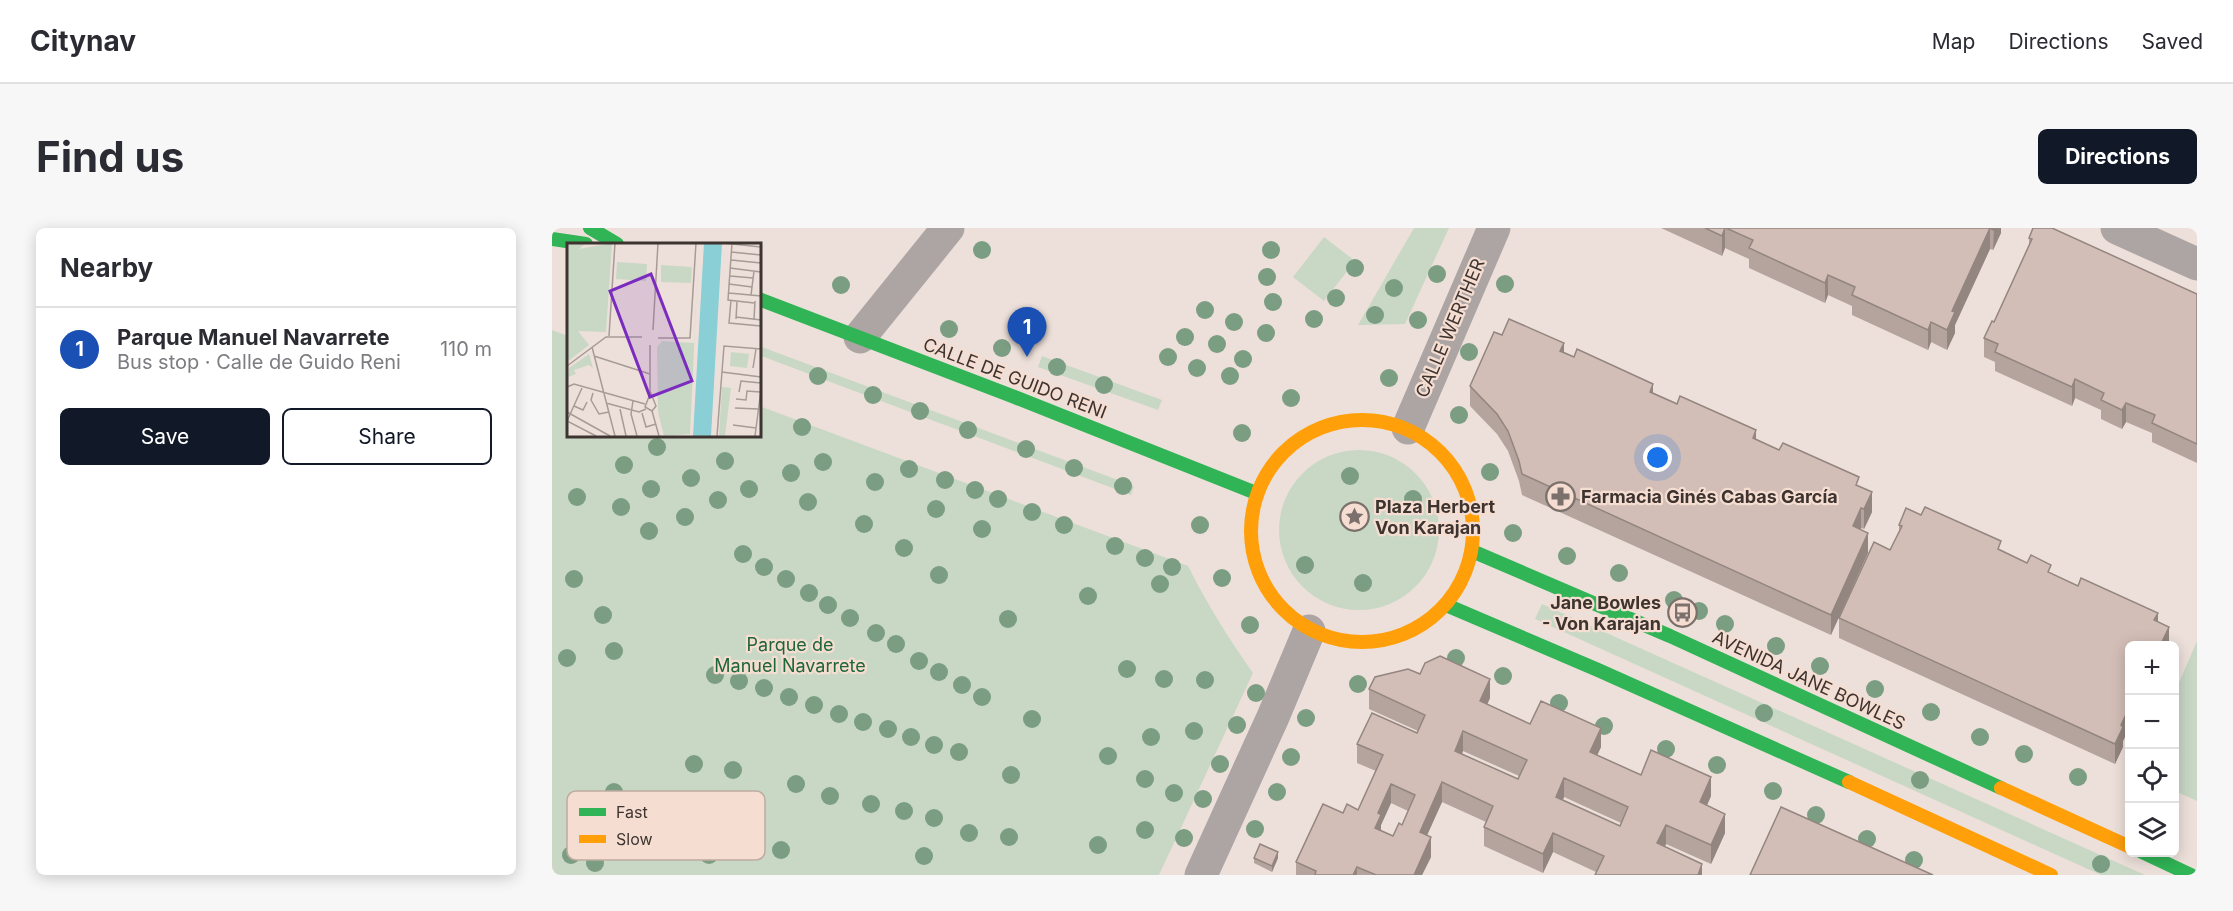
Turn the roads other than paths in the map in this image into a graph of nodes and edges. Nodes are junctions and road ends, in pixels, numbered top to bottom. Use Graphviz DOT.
graph roads {
  1 [pos="590,228"];
  2 [pos="948,228"];
  3 [pos="1494,228"];
  4 [pos="2117,228"];
  5 [pos="552,239"];
  6 [pos="579,243"];
  7 [pos="615,243"];
  8 [pos="2197,264"];
  9 [pos="760,299"];
  10 [pos="860,337"];
  11 [pos="1407,428"];
  12 [pos="1256,493"];
  13 [pos="1472,551"];
  14 [pos="1446,605"];
  15 [pos="1309,631"];
  16 [pos="2125,845"];
  17 [pos="2153,857"];
  18 [pos="1202,875"];
  19 [pos="2051,875"];
  20 [pos="2191,875"];
  1 -- 7 [label="main road"];
  2 -- 10 [label="street"];
  3 -- 11 [label="street, CALLE WERTHER"];
  4 -- 8 [label="street"];
  5 -- 6 [label="main road"];
  9 -- 10 [label="main road, CALLE DE GUIDO RENI"];
  10 -- 12 [label="main road, CALLE DE GUIDO RENI"];
  11 -- 12 [label="main road"];
  11 -- 13 [label="main road"];
  12 -- 15 [label="main road"];
  13 -- 14 [label="main road"];
  13 -- 16 [label="main road, AVENIDA JANE BOWLES"];
  14 -- 15 [label="main road"];
  14 -- 19 [label="main road"];
  15 -- 18 [label="street"];
  17 -- 20 [label="main road"];
}
